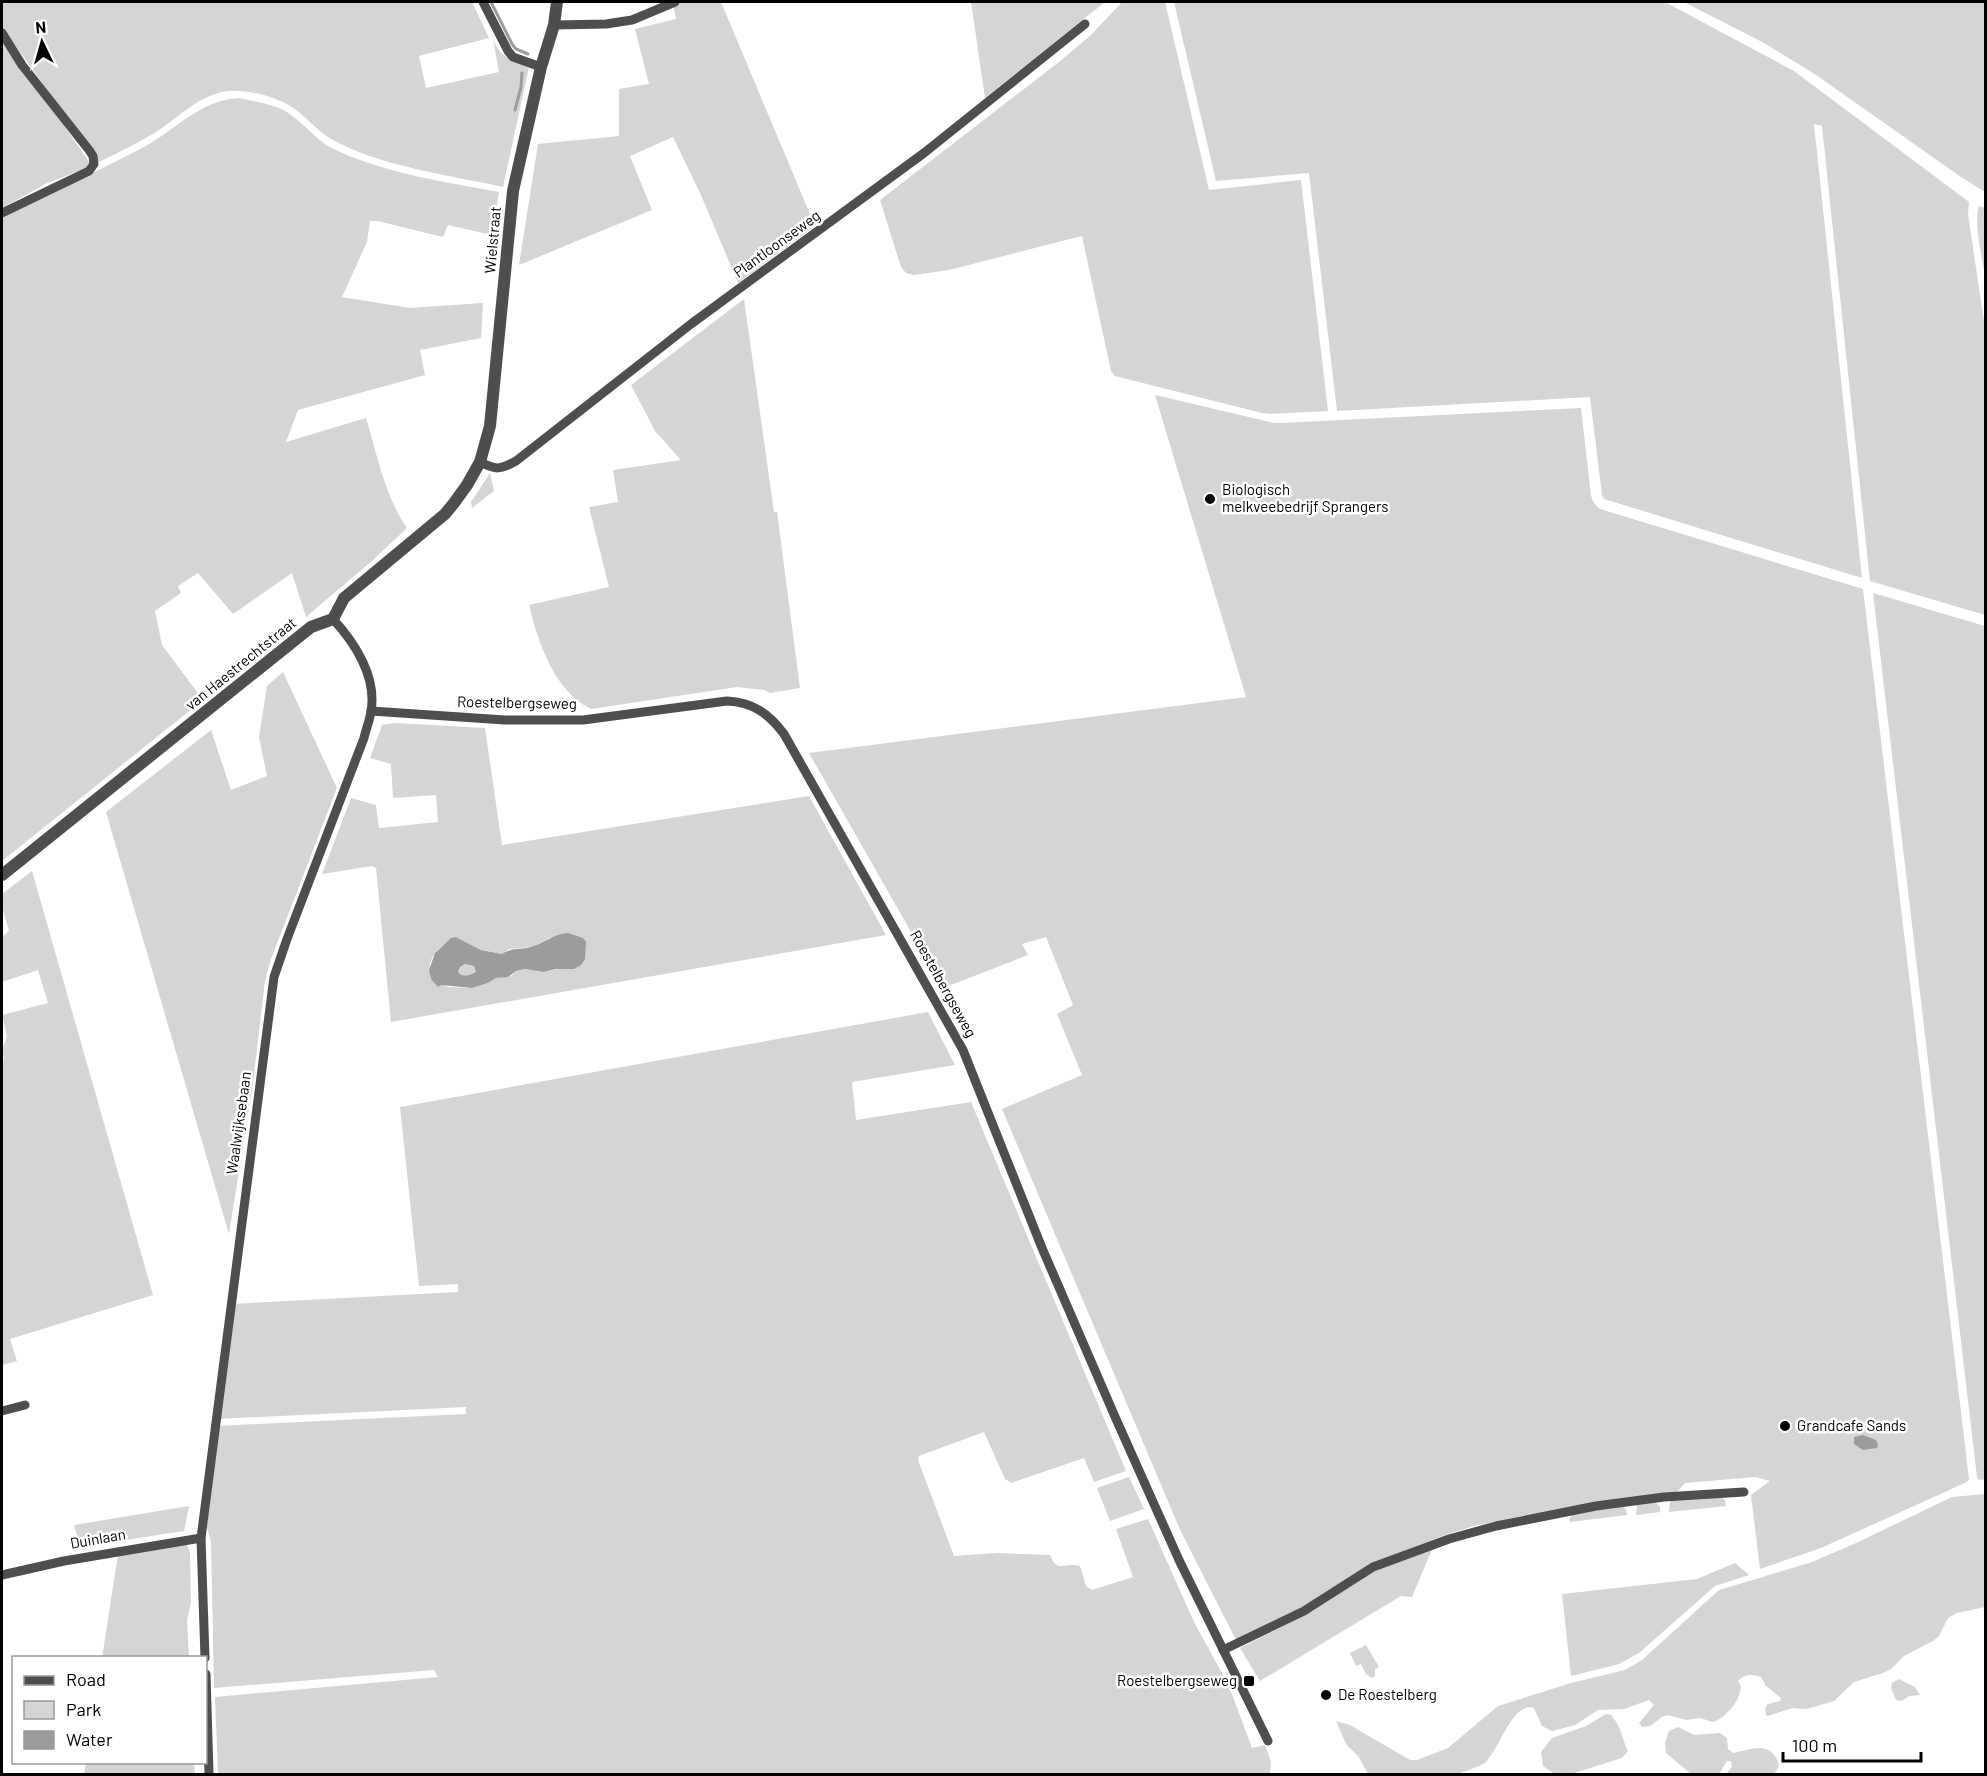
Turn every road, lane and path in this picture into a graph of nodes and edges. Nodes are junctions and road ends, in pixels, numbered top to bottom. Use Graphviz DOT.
graph roads {
  1 [pos="483,2"];
  2 [pos="557,2"];
  3 [pos="675,2"];
  4 [pos="1085,24"];
  5 [pos="554,25"];
  6 [pos="2,33"];
  7 [pos="541,67"];
  8 [pos="2,213"];
  9 [pos="480,462"];
  10 [pos="333,619"];
  11 [pos="371,711"];
  12 [pos="2,875"];
  13 [pos="25,1405"];
  14 [pos="2,1411"];
  15 [pos="1744,1492"];
  16 [pos="201,1538"];
  17 [pos="2,1575"];
  18 [pos="1223,1650"];
  19 [pos="205,1656"];
  20 [pos="207,1707"];
  21 [pos="1268,1741"];
  22 [pos="209,1774"];
  1 -- 7 [label="street"];
  2 -- 5 [label="street, Wielstraat"];
  3 -- 5 [label="street"];
  4 -- 9 [label="street, Plantloonseweg"];
  5 -- 7 [label="street, Wielstraat"];
  6 -- 8 [label="street"];
  7 -- 9 [label="street, Wielstraat"];
  9 -- 10 [label="street"];
  10 -- 11 [label="street, Waalwijksebaan"];
  10 -- 12 [label="street, van Haestrechtstraat"];
  11 -- 16 [label="street, Waalwijksebaan"];
  11 -- 18 [label="street, Roestelbergseweg"];
  13 -- 14 [label="street"];
  15 -- 18 [label="street"];
  16 -- 17 [label="street, Duinlaan"];
  16 -- 19 [label="street, Waalwijksebaan"];
  18 -- 21 [label="street, Roestelbergseweg"];
  20 -- 22 [label="street"];
}
